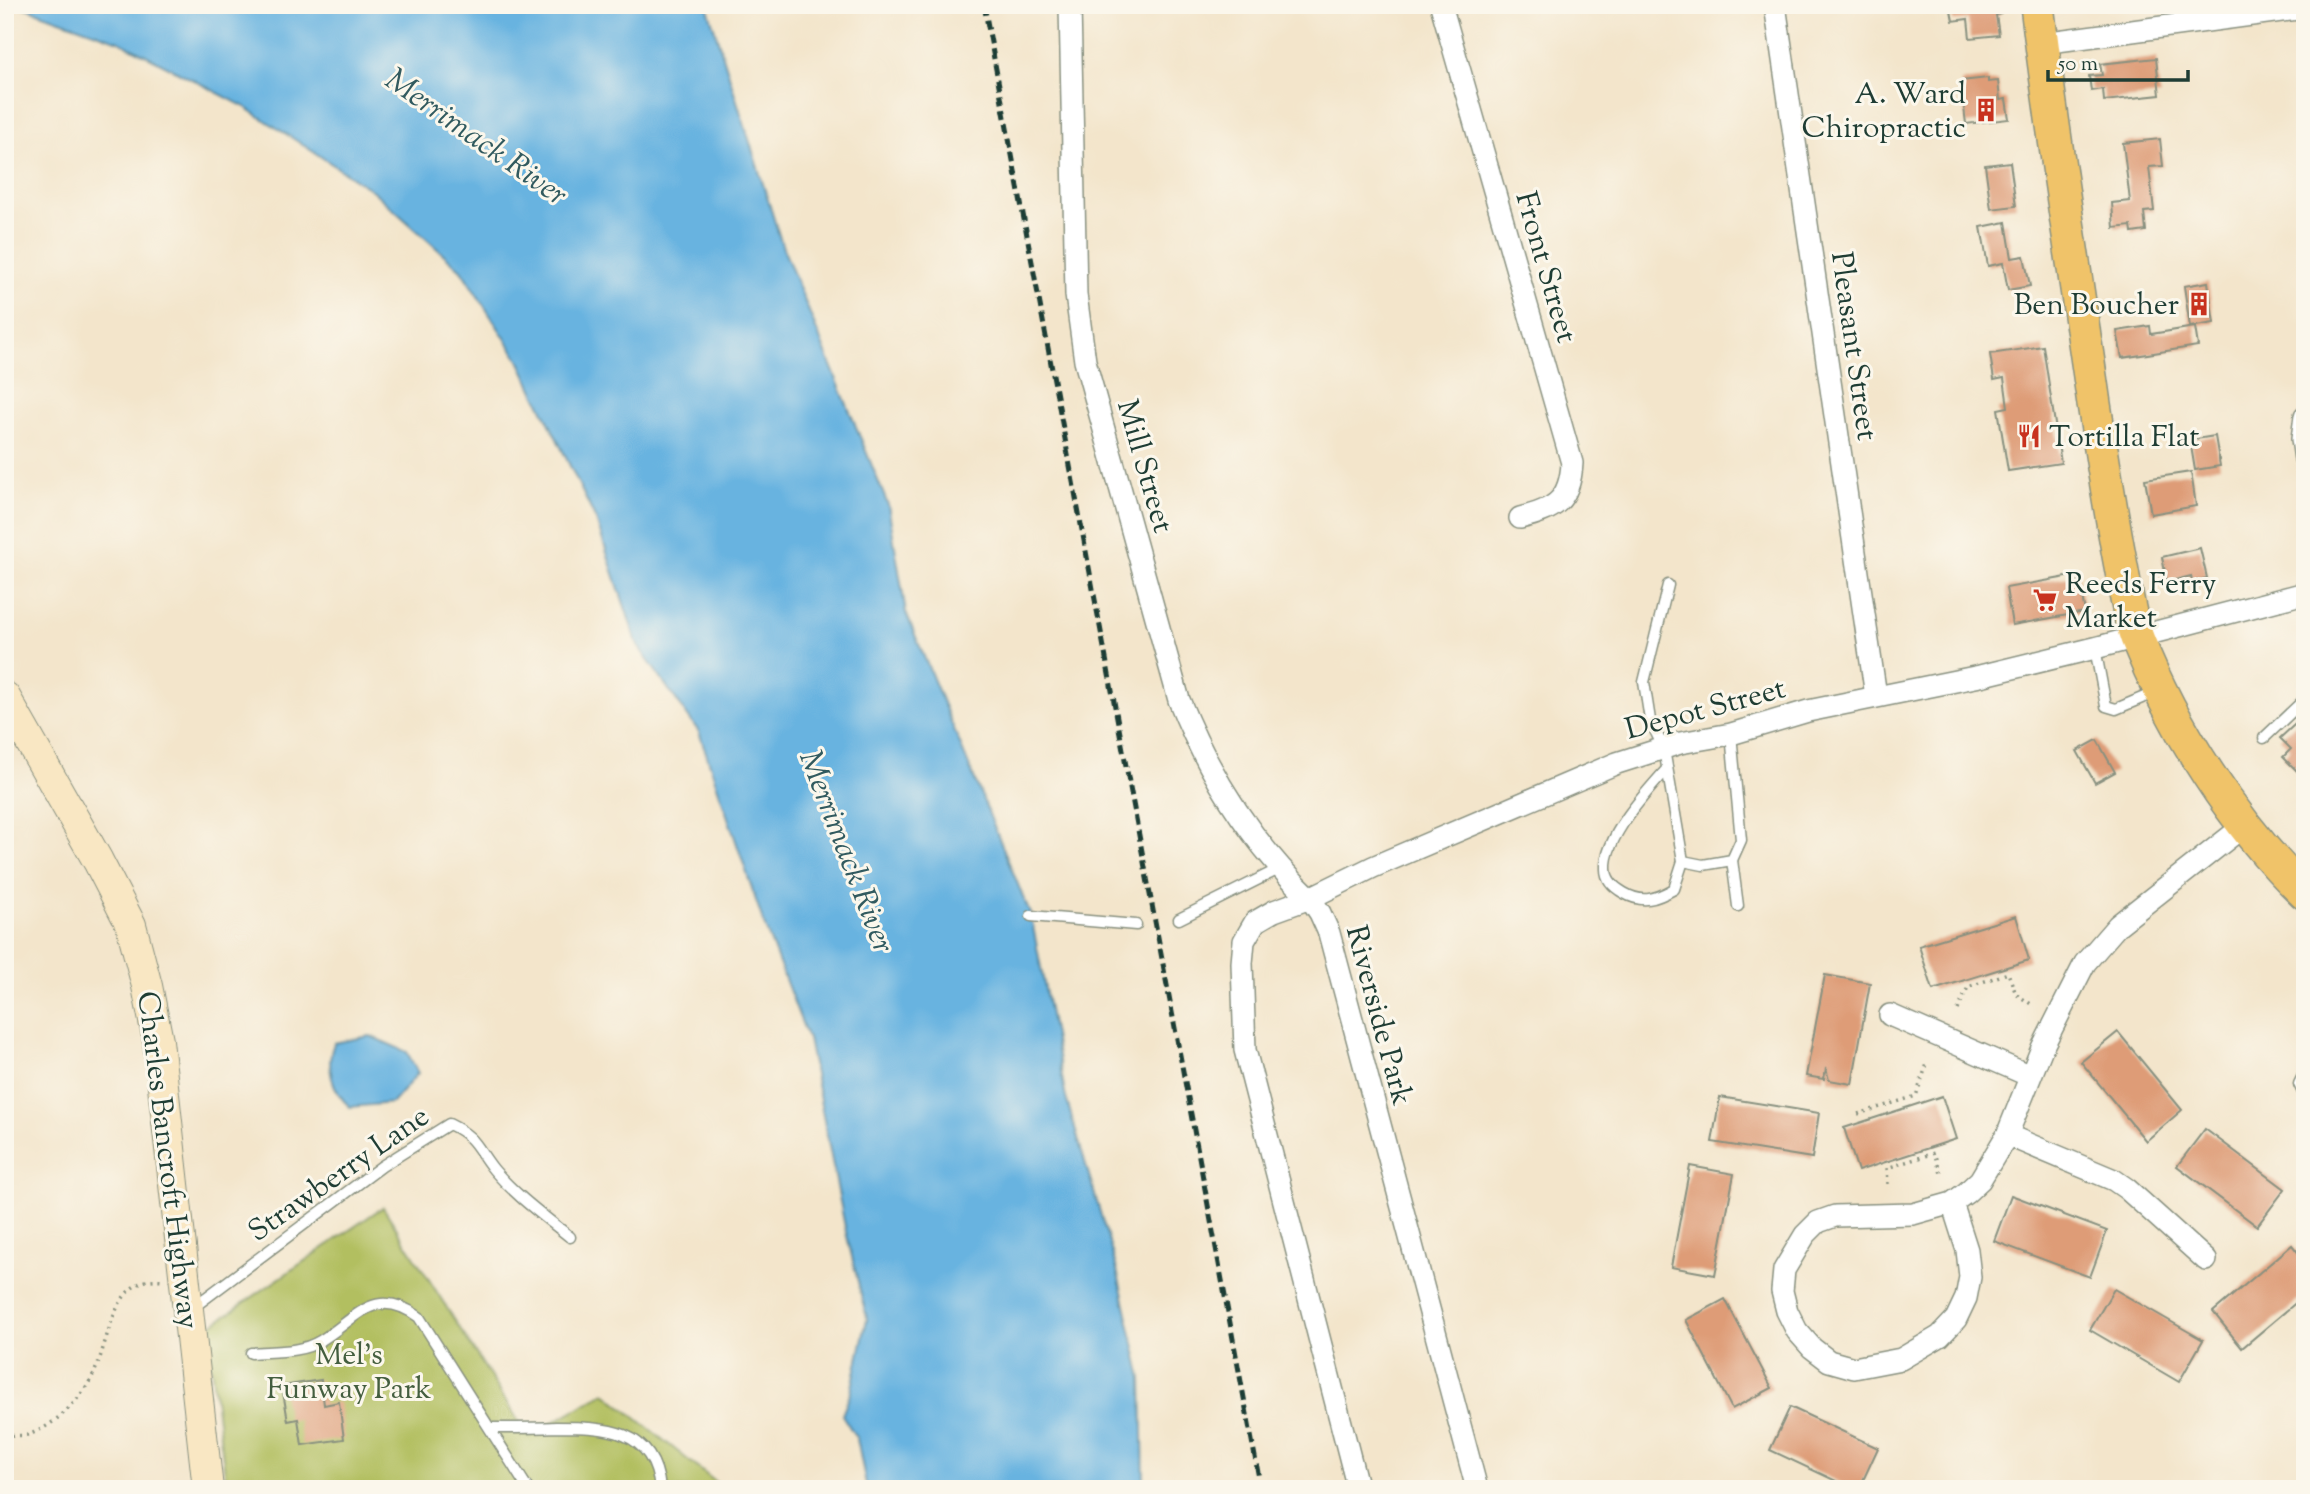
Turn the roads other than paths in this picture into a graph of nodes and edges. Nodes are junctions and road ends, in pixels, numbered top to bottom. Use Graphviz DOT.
graph roads {
  1 [pos="1070,5"];
  2 [pos="1441,5"];
  3 [pos="1775,5"];
  4 [pos="2037,5"];
  5 [pos="2305,8"];
  6 [pos="2042,43"];
  7 [pos="2305,416"];
  8 [pos="2305,459"];
  9 [pos="1520,518"];
  10 [pos="1668,585"];
  11 [pos="2305,593"];
  12 [pos="2137,638"];
  13 [pos="2095,648"];
  14 [pos="2162,689"];
  15 [pos="1876,696"];
  16 [pos="5,697"];
  17 [pos="2305,699"];
  18 [pos="1731,734"];
  19 [pos="2264,738"];
  20 [pos="1665,759"];
  21 [pos="2245,825"];
  22 [pos="1683,860"];
  23 [pos="1732,860"];
  24 [pos="1281,868"];
  25 [pos="2300,882"];
  26 [pos="1310,898"];
  27 [pos="1738,906"];
  28 [pos="1031,916"];
  29 [pos="1180,919"];
  30 [pos="1136,925"];
  31 [pos="1890,1015"];
  32 [pos="2305,1072"];
  33 [pos="2030,1076"];
  34 [pos="2305,1096"];
  35 [pos="2007,1135"];
  36 [pos="1952,1203"];
  37 [pos="570,1237"];
  38 [pos="2206,1260"];
  39 [pos="187,1297"];
  40 [pos="251,1353"];
  41 [pos="490,1428"];
  42 [pos="208,1489"];
  43 [pos="528,1489"];
  44 [pos="660,1489"];
  45 [pos="1359,1489"];
  46 [pos="1476,1489"];
  1 -- 24 [label="street, Mill Street"];
  2 -- 9 [label="street, Front Street"];
  3 -- 15 [label="street, Pleasant Street"];
  4 -- 6 [label="main road"];
  5 -- 6 [label="street"];
  6 -- 12 [label="main road"];
  7 -- 8 [label="street"];
  10 -- 20 [label="lane"];
  11 -- 12 [label="street, Depot Street"];
  12 -- 13 [label="street, Depot Street"];
  12 -- 14 [label="main road"];
  13 -- 14 [label="lane"];
  13 -- 15 [label="street, Depot Street"];
  14 -- 21 [label="main road"];
  15 -- 18 [label="street, Depot Street"];
  16 -- 39 [label="main road, Charles Bancroft Highway"];
  17 -- 19 [label="lane"];
  18 -- 20 [label="street, Depot Street"];
  18 -- 23 [label="lane"];
  20 -- 22 [label="lane"];
  20 -- 22 [label="lane"];
  20 -- 26 [label="street, Depot Street"];
  21 -- 25 [label="main road"];
  21 -- 33 [label="street"];
  22 -- 23 [label="lane"];
  23 -- 27 [label="lane"];
  24 -- 26 [label="street, Mill Street"];
  24 -- 29 [label="lane"];
  26 -- 45 [label="street, Riverside Park"];
  26 -- 46 [label="street, Riverside Park"];
  28 -- 30 [label="lane"];
  31 -- 33 [label="street"];
  32 -- 34 [label="lane"];
  33 -- 35 [label="street"];
  35 -- 36 [label="street"];
  35 -- 38 [label="street"];
  36 -- 36 [label="street"];
  37 -- 39 [label="lane, Strawberry Lane"];
  39 -- 42 [label="main road, Charles Bancroft Highway"];
  40 -- 41 [label="lane"];
  41 -- 43 [label="lane"];
  41 -- 44 [label="lane"];
}
